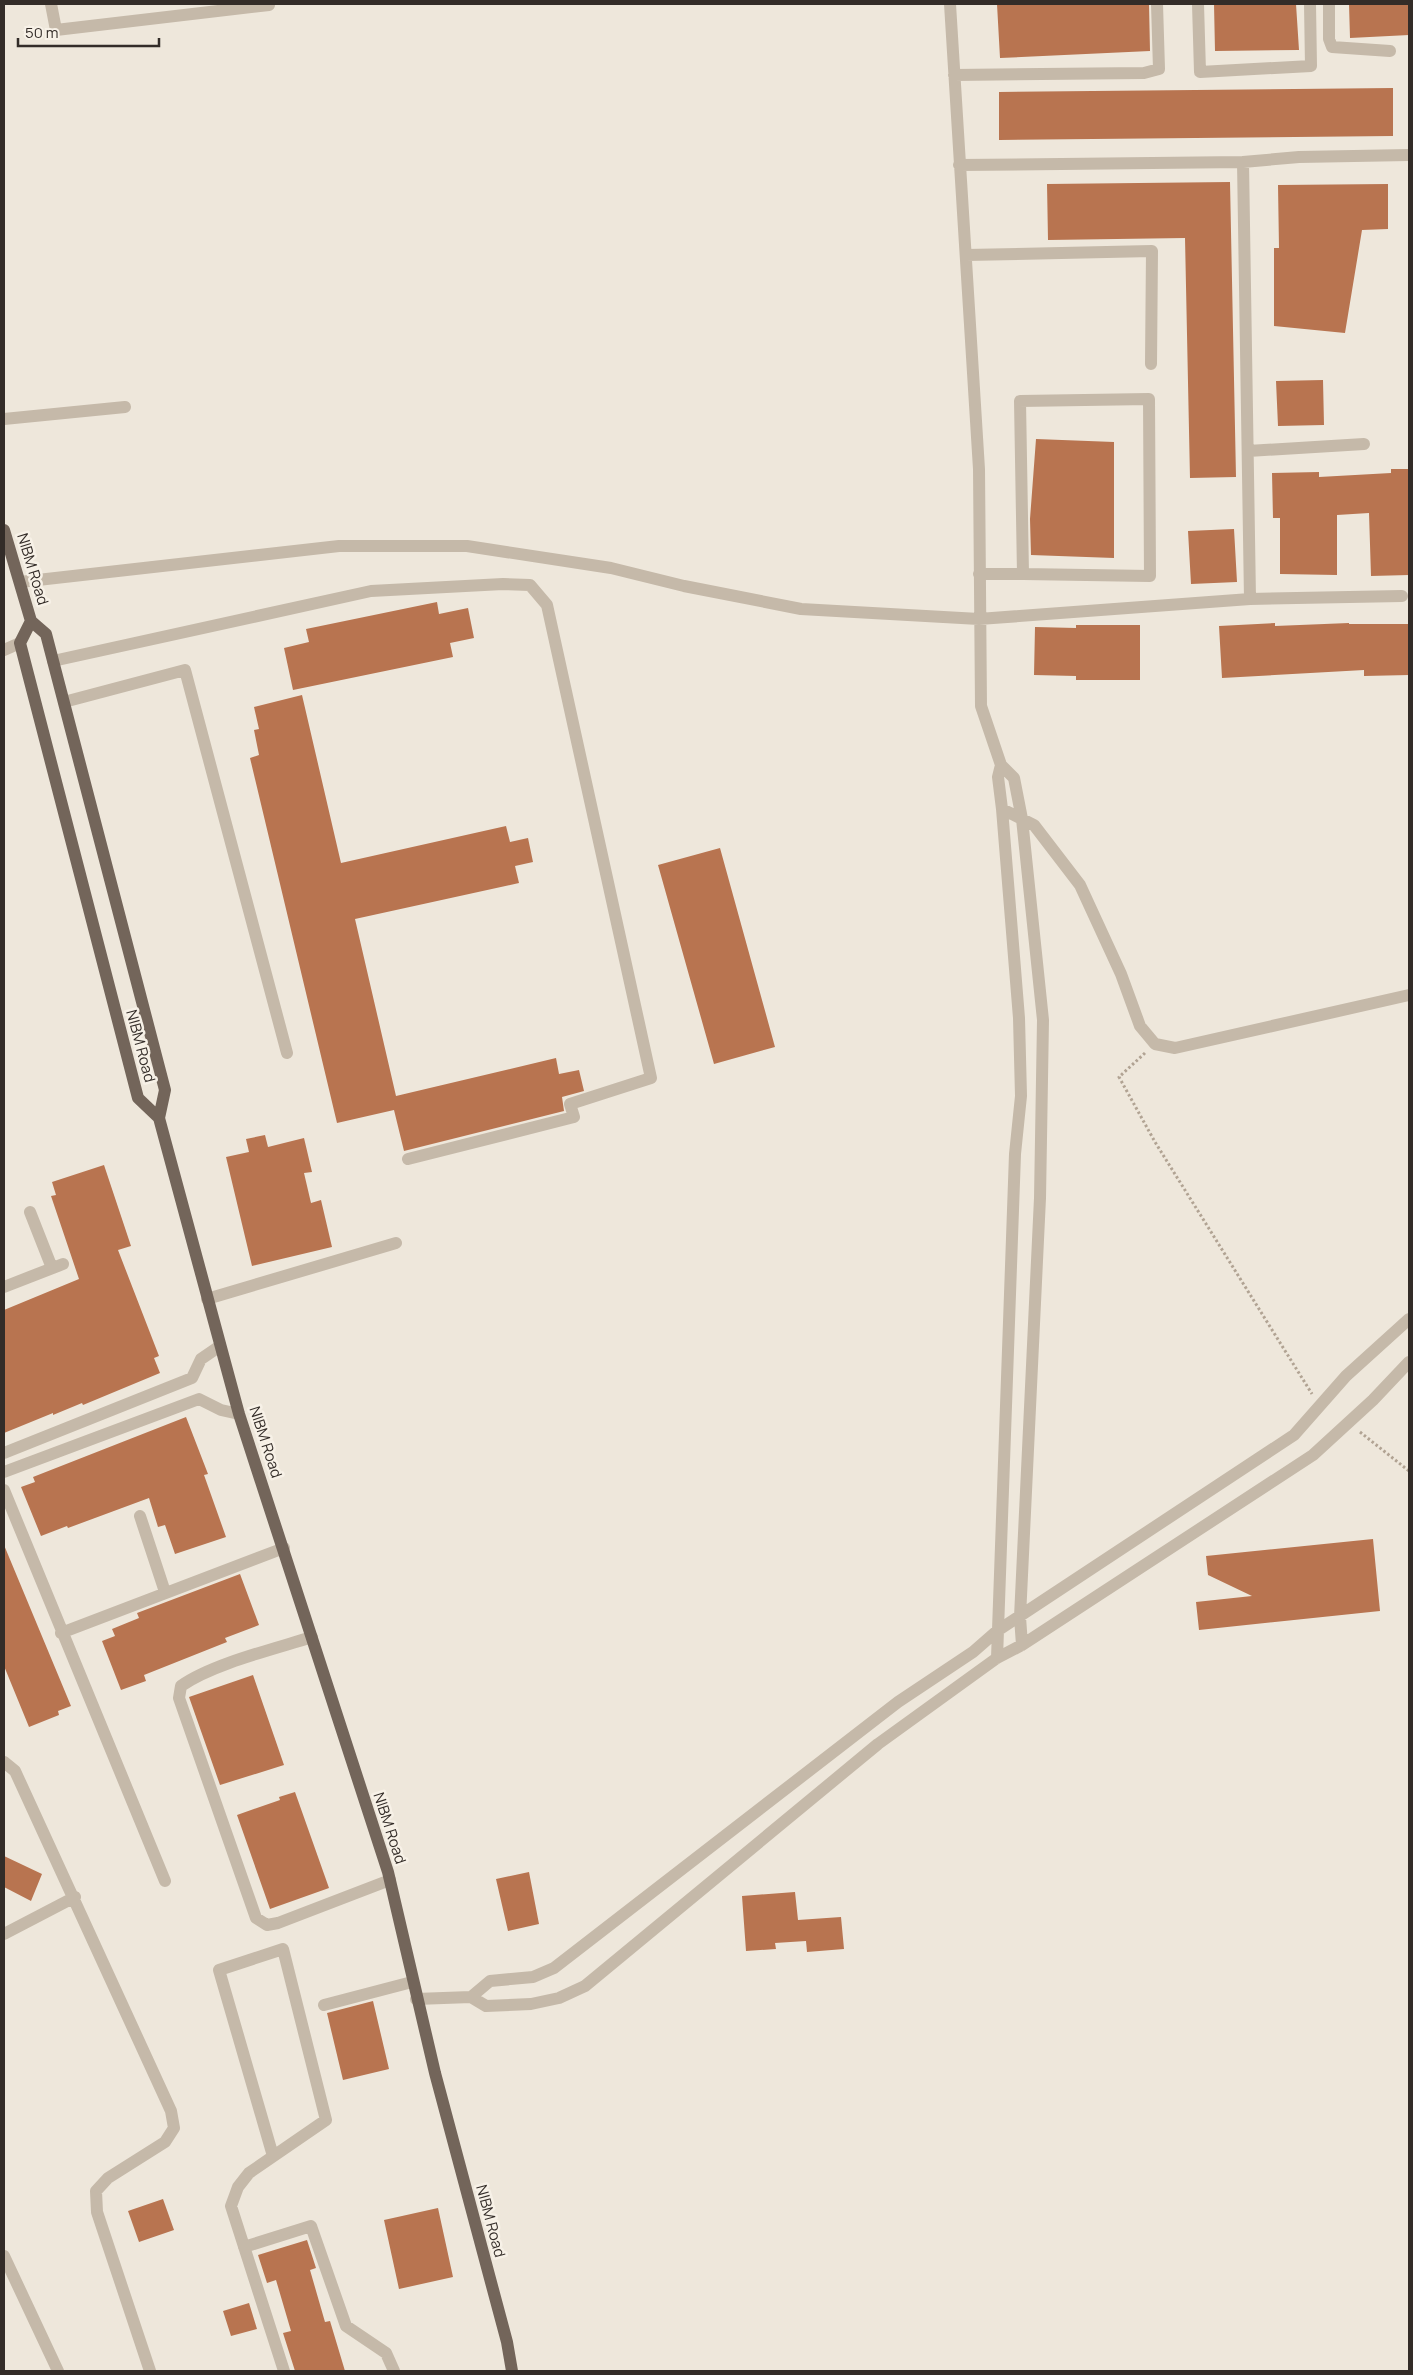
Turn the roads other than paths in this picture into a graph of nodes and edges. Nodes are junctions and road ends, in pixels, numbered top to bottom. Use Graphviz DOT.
graph roads {
  1 [pos="52,4"];
  2 [pos="950,4"];
  3 [pos="1157,4"];
  4 [pos="1198,4"];
  5 [pos="1310,4"];
  6 [pos="1329,4"];
  7 [pos="268,5"];
  8 [pos="1390,50"];
  9 [pos="954,75"];
  10 [pos="1409,155"];
  11 [pos="1243,162"];
  12 [pos="959,165"];
  13 [pos="966,254"];
  14 [pos="1151,364"];
  15 [pos="125,407"];
  16 [pos="4,419"];
  17 [pos="1364,444"];
  18 [pos="1248,451"];
  19 [pos="4,530"];
  20 [pos="978,574"];
  21 [pos="1023,574"];
  22 [pos="20,582"];
  23 [pos="1402,596"];
  24 [pos="1250,598"];
  25 [pos="979,619"];
  26 [pos="31,621"];
  27 [pos="20,643"];
  28 [pos="4,650"];
  29 [pos="53,661"];
  30 [pos="64,702"];
  31 [pos="1001,765"];
  32 [pos="1002,809"];
  33 [pos="1022,819"];
  34 [pos="1409,995"];
  35 [pos="287,1053"];
  36 [pos="159,1118"];
  37 [pos="408,1159"];
  38 [pos="30,1212"];
  39 [pos="396,1243"];
  40 [pos="4,1287"];
  41 [pos="207,1299"];
  42 [pos="1409,1319"];
  43 [pos="220,1346"];
  44 [pos="1409,1362"];
  45 [pos="239,1414"];
  46 [pos="98,1415"];
  47 [pos="106,1434"];
  48 [pos="4,1453"];
  49 [pos="4,1472"];
  50 [pos="4,1490"];
  51 [pos="140,1516"];
  52 [pos="284,1548"];
  53 [pos="165,1592"];
  54 [pos="1020,1617"];
  55 [pos="997,1631"];
  56 [pos="61,1633"];
  57 [pos="312,1637"];
  58 [pos="1022,1645"];
  59 [pos="997,1658"];
  60 [pos="4,1762"];
  61 [pos="390,1880"];
  62 [pos="165,1881"];
  63 [pos="75,1897"];
  64 [pos="4,1934"];
  65 [pos="412,1982"];
  66 [pos="471,1997"];
  67 [pos="416,1999"];
  68 [pos="324,2004"];
  69 [pos="273,2156"];
  70 [pos="244,2247"];
  71 [pos="4,2256"];
  72 [pos="58,2371"];
  73 [pos="150,2371"];
  74 [pos="284,2371"];
  75 [pos="394,2371"];
  76 [pos="512,2371"];
  1 -- 7 [label="street"];
  2 -- 9 [label="street"];
  3 -- 9 [label="street"];
  4 -- 5 [label="street"];
  6 -- 8 [label="street"];
  9 -- 12 [label="street"];
  10 -- 11 [label="street"];
  11 -- 12 [label="street"];
  11 -- 18 [label="street"];
  12 -- 13 [label="street"];
  13 -- 14 [label="street"];
  13 -- 20 [label="street"];
  15 -- 16 [label="street"];
  17 -- 18 [label="street"];
  18 -- 24 [label="street"];
  19 -- 22 [label="main road, NIBM Road"];
  20 -- 21 [label="street"];
  20 -- 25 [label="street"];
  21 -- 21 [label="street"];
  22 -- 25 [label="street"];
  22 -- 26 [label="main road, NIBM Road"];
  23 -- 24 [label="street"];
  24 -- 25 [label="street"];
  25 -- 31 [label="street"];
  26 -- 27 [label="main road, NIBM Road"];
  26 -- 29 [label="main road"];
  27 -- 28 [label="street"];
  27 -- 36 [label="main road, NIBM Road"];
  29 -- 30 [label="main road"];
  29 -- 37 [label="street"];
  30 -- 35 [label="street"];
  30 -- 36 [label="main road"];
  31 -- 32 [label="street"];
  31 -- 33 [label="street"];
  32 -- 33 [label="street"];
  32 -- 55 [label="street"];
  33 -- 34 [label="street"];
  33 -- 54 [label="street"];
  36 -- 41 [label="main road, NIBM Road"];
  38 -- 40 [label="street"];
  39 -- 41 [label="street"];
  41 -- 43 [label="main road, NIBM Road"];
  42 -- 54 [label="street"];
  43 -- 45 [label="main road, NIBM Road"];
  43 -- 46 [label="street"];
  44 -- 58 [label="street"];
  45 -- 47 [label="street"];
  45 -- 52 [label="main road, NIBM Road"];
  46 -- 47 [label="street"];
  46 -- 48 [label="street"];
  47 -- 49 [label="street"];
  50 -- 56 [label="street"];
  51 -- 53 [label="street"];
  52 -- 53 [label="street"];
  52 -- 57 [label="main road, NIBM Road"];
  53 -- 56 [label="street"];
  54 -- 55 [label="street"];
  54 -- 58 [label="street"];
  55 -- 59 [label="street"];
  55 -- 66 [label="street"];
  56 -- 62 [label="street"];
  57 -- 61 [label="main road, NIBM Road"];
  57 -- 61 [label="street"];
  58 -- 59 [label="street"];
  59 -- 66 [label="street"];
  60 -- 63 [label="street"];
  61 -- 65 [label="main road, NIBM Road"];
  63 -- 64 [label="street"];
  63 -- 73 [label="street"];
  65 -- 67 [label="main road, NIBM Road"];
  65 -- 68 [label="street"];
  66 -- 67 [label="street"];
  67 -- 76 [label="main road, NIBM Road"];
  69 -- 69 [label="street"];
  69 -- 70 [label="street"];
  70 -- 74 [label="street"];
  70 -- 75 [label="street"];
  71 -- 72 [label="street"];
}
